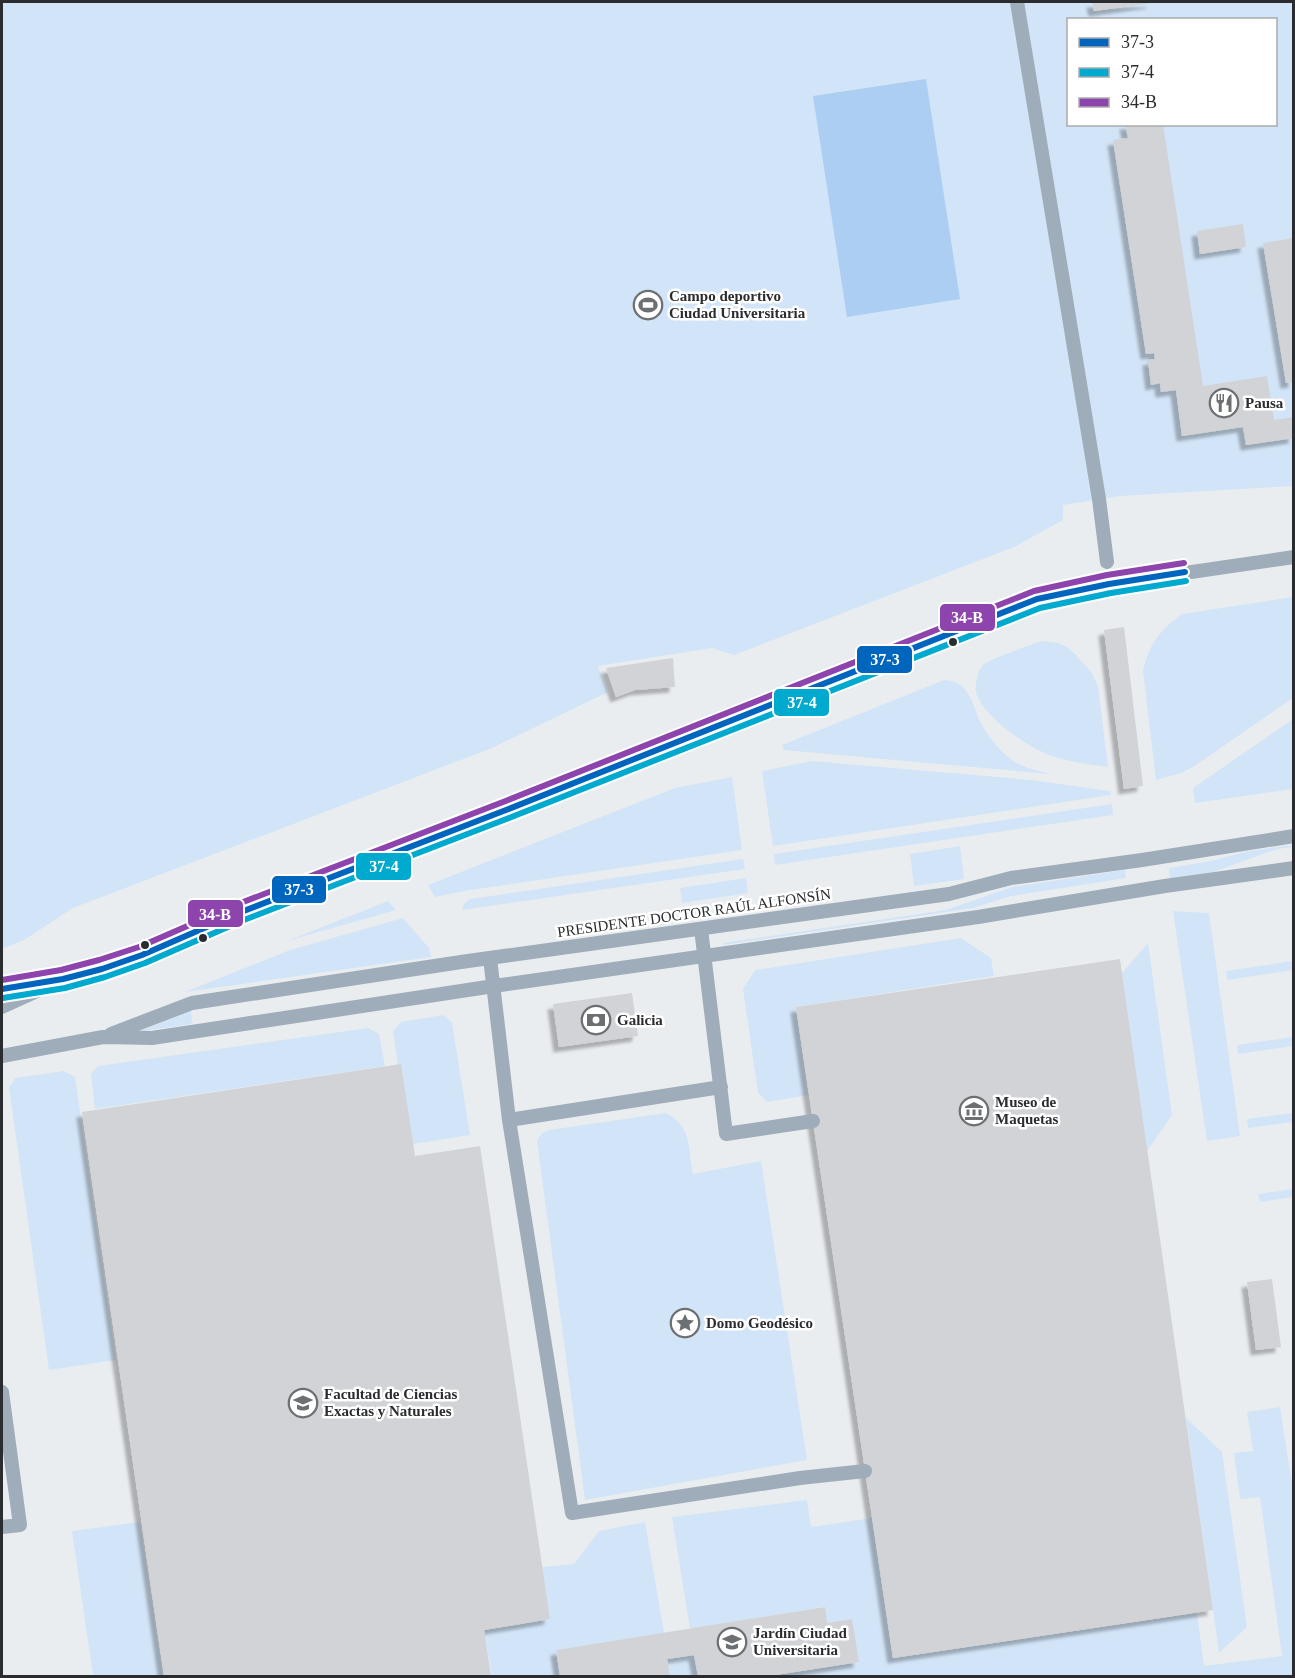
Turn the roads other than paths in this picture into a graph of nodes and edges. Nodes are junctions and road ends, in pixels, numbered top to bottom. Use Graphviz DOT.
graph roads {
  1 [pos="1017,2"];
  2 [pos="1293,557"];
  3 [pos="1107,562"];
  4 [pos="1293,836"];
  5 [pos="1293,868"];
  6 [pos="701,929"];
  7 [pos="705,956"];
  8 [pos="490,958"];
  9 [pos="63,979"];
  10 [pos="494,986"];
  11 [pos="2,989"];
  12 [pos="2,1007"];
  13 [pos="103,1037"];
  14 [pos="2,1056"];
  15 [pos="722,1087"];
  16 [pos="509,1120"];
  17 [pos="813,1121"];
  18 [pos="2,1392"];
  19 [pos="865,1471"];
  20 [pos="2,1527"];
  1 -- 3 [label="lane"];
  2 -- 9 [label="lane"];
  4 -- 6 [label="lane, PRESIDENTE DOCTOR RAÚL ALFONSÍN"];
  5 -- 7 [label="lane, PRESIDENTE DOCTOR RAÚL ALFONSÍN"];
  6 -- 7 [label="lane"];
  6 -- 8 [label="lane, PRESIDENTE DOCTOR RAÚL ALFONSÍN"];
  7 -- 10 [label="lane, PRESIDENTE DOCTOR RAÚL ALFONSÍN"];
  7 -- 15 [label="lane"];
  8 -- 10 [label="lane"];
  8 -- 13 [label="lane, PRESIDENTE DOCTOR RAÚL ALFONSÍN"];
  9 -- 11 [label="lane"];
  9 -- 12 [label="lane"];
  10 -- 13 [label="lane, PRESIDENTE DOCTOR RAÚL ALFONSÍN"];
  10 -- 16 [label="lane"];
  13 -- 14 [label="lane, PRESIDENTE DOCTOR RAÚL ALFONSÍN"];
  15 -- 16 [label="lane"];
  15 -- 17 [label="lane"];
  16 -- 19 [label="lane"];
  18 -- 20 [label="lane"];
}
